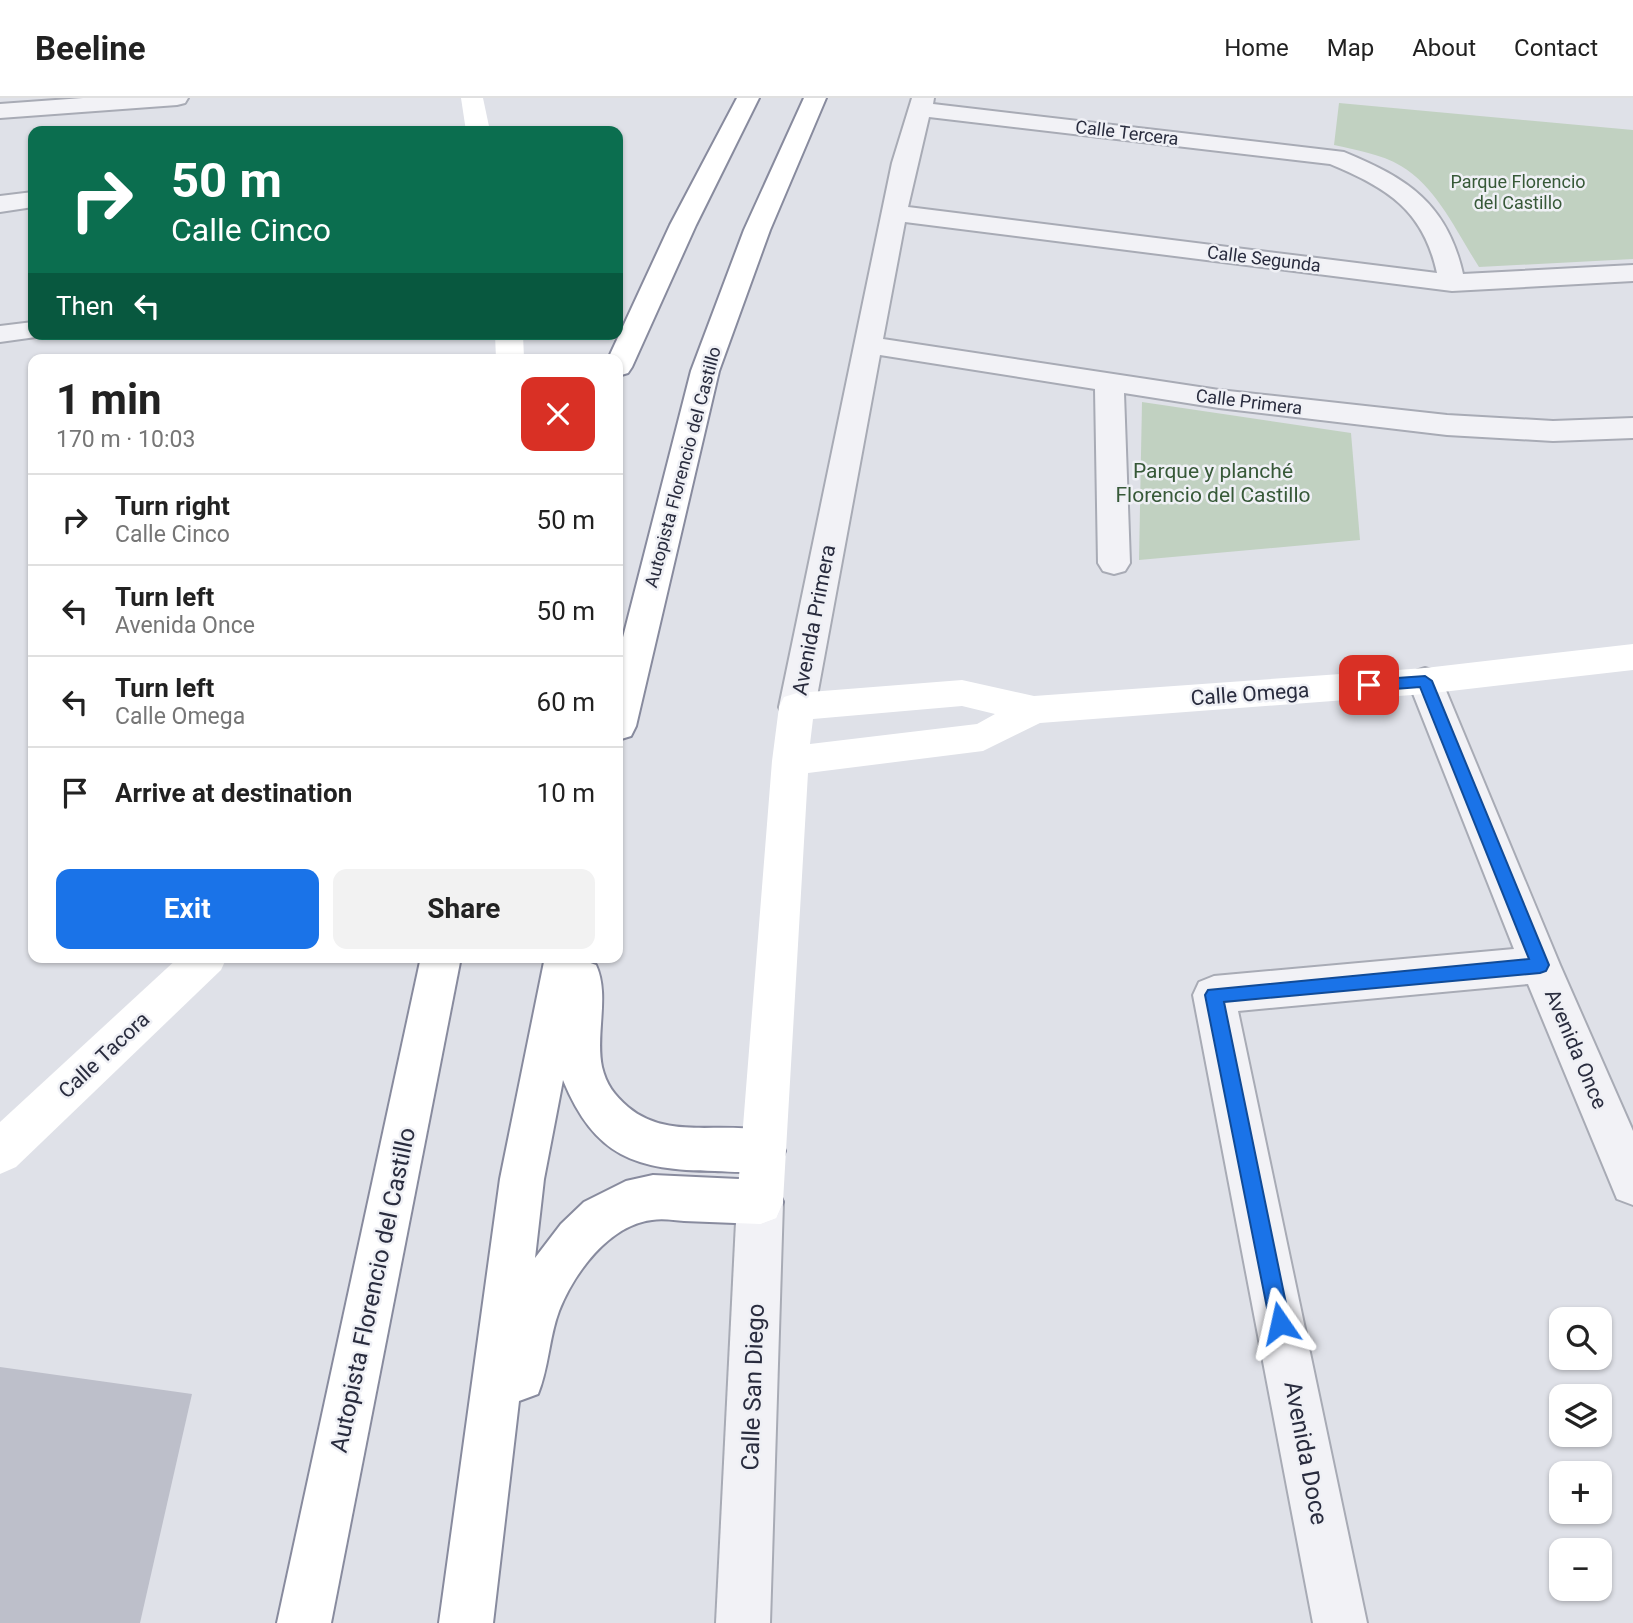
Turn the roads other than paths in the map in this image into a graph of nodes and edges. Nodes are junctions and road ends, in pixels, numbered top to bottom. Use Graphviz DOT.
graph roads {
  1 [pos="170,98"];
  2 [pos="177,98"];
  3 [pos="472,98"];
  4 [pos="748,98"];
  5 [pos="815,98"];
  6 [pos="922,103"];
  7 [pos="0,111"];
  8 [pos="477,126"];
  9 [pos="28,201"];
  10 [pos="0,204"];
  11 [pos="897,212"];
  12 [pos="1633,273"];
  13 [pos="1452,283"];
  14 [pos="28,331"];
  15 [pos="0,334"];
  16 [pos="868,345"];
  17 [pos="623,356"];
  18 [pos="1109,382"];
  19 [pos="1633,428"];
  20 [pos="1114,563"];
  21 [pos="1633,657"];
  22 [pos="1425,681"];
  23 [pos="623,706"];
  24 [pos="797,706"];
  25 [pos="1034,709"];
  26 [pos="790,761"];
  27 [pos="201,963"];
  28 [pos="440,963"];
  29 [pos="564,963"];
  30 [pos="584,963"];
  31 [pos="1540,965"];
  32 [pos="763,1151"];
  33 [pos="0,1152"];
  34 [pos="1633,1183"];
  35 [pos="760,1202"];
  36 [pos="304,1623"];
  37 [pos="466,1623"];
  38 [pos="477,1623"];
  39 [pos="743,1623"];
  40 [pos="1340,1623"];
  1 -- 2 [label="street"];
  1 -- 7 [label="street"];
  3 -- 8 [label="main road"];
  4 -- 17 [label="main road"];
  5 -- 23 [label="main road, Autopista Florencio del Castillo"];
  6 -- 11 [label="street, Avenida Primera"];
  6 -- 13 [label="street, Calle Tercera"];
  9 -- 10 [label="street"];
  11 -- 13 [label="street, Calle Segunda"];
  11 -- 16 [label="street, Avenida Primera"];
  12 -- 13 [label="street, Calle Segunda"];
  14 -- 15 [label="street"];
  16 -- 18 [label="street, Calle Primera"];
  16 -- 24 [label="street, Avenida Primera"];
  18 -- 19 [label="street, Calle Primera"];
  18 -- 20 [label="street"];
  21 -- 22 [label="main road, Calle Omega"];
  22 -- 25 [label="main road, Calle Omega"];
  22 -- 31 [label="street, Avenida Once"];
  24 -- 25 [label="main road, Calle Omega"];
  24 -- 26 [label="main road, Avenida Primera"];
  25 -- 26 [label="main road, Calle Omega"];
  26 -- 32 [label="main road, Avenida Primera"];
  27 -- 33 [label="main road, Calle Tacora"];
  28 -- 36 [label="main road, Autopista Florencio del Castillo"];
  29 -- 37 [label="main road"];
  30 -- 32 [label="main road"];
  31 -- 34 [label="street, Avenida Once"];
  31 -- 40 [label="street, Avenida Doce"];
  32 -- 35 [label="main road, Calle San Diego"];
  35 -- 38 [label="main road"];
  35 -- 39 [label="street, Calle San Diego"];
}
